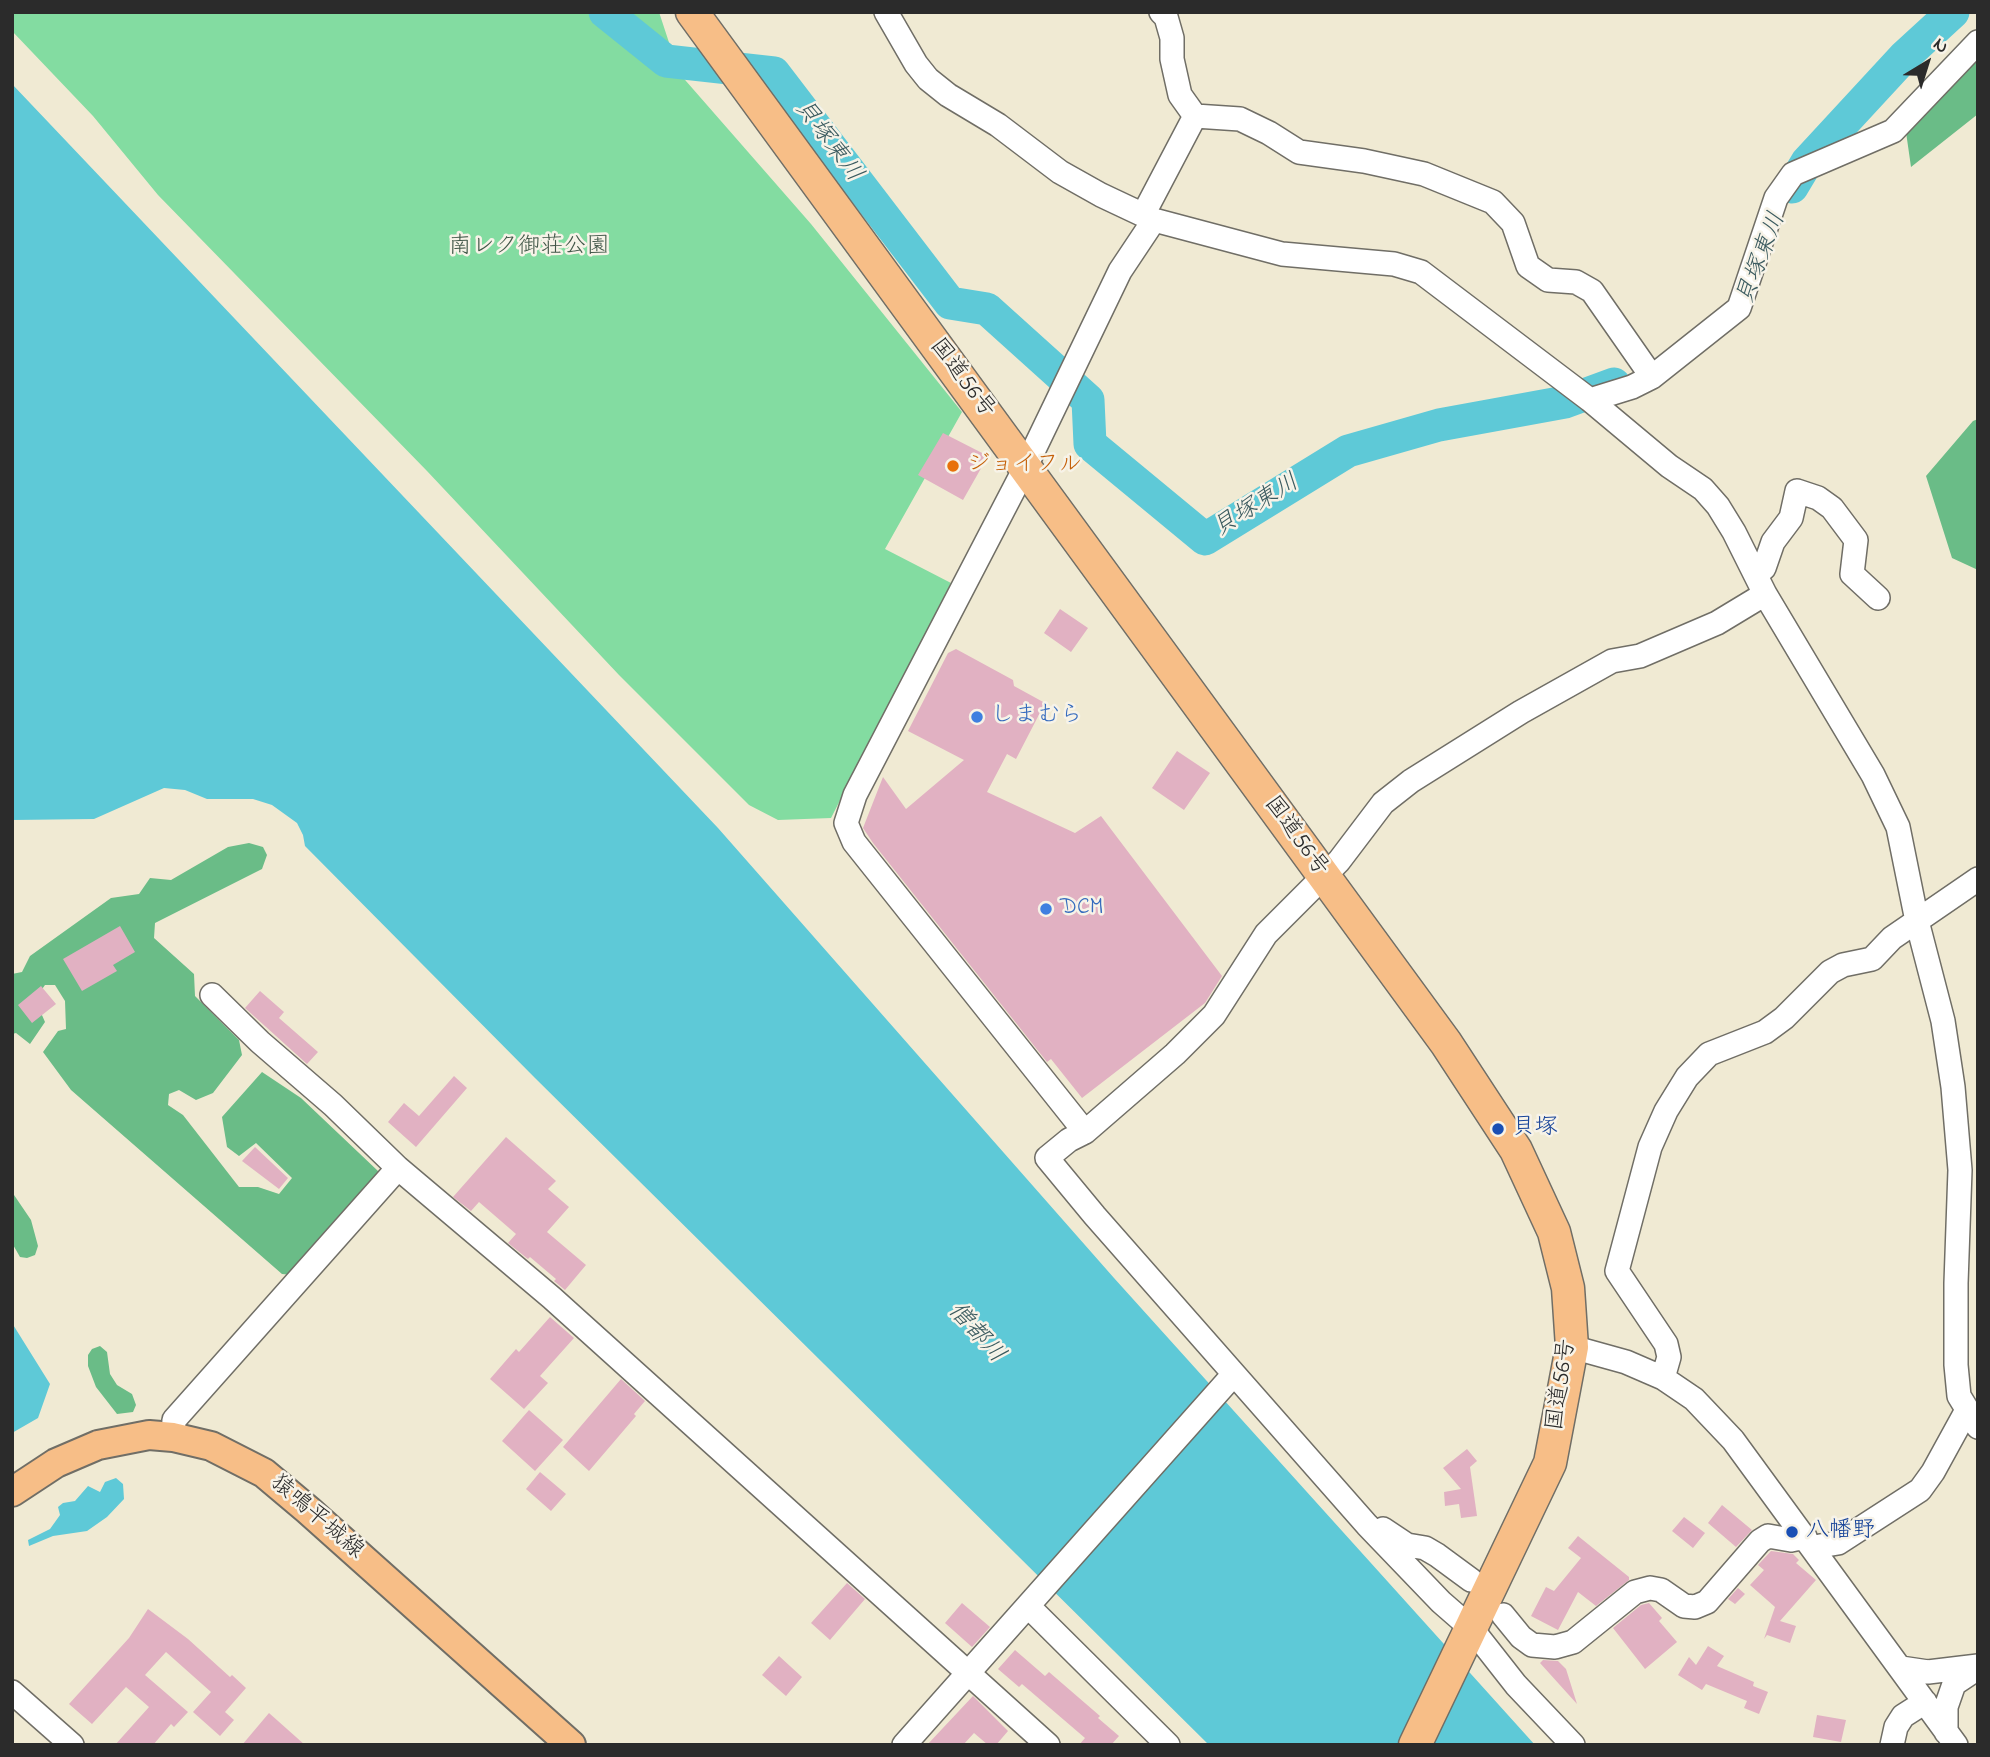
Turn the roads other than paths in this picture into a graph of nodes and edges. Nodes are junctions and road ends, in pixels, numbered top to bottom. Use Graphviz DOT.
graph roads {
  1 [pos="692,12"];
  2 [pos="886,12"];
  3 [pos="1161,12"];
  4 [pos="1978,42"];
  5 [pos="1195,116"];
  6 [pos="1148,217"];
  7 [pos="1652,377"];
  8 [pos="1590,400"];
  9 [pos="1026,466"];
  10 [pos="1761,584"];
  11 [pos="1878,598"];
  12 [pos="1325,877"];
  13 [pos="1978,879"];
  14 [pos="1917,921"];
  15 [pos="212,995"];
  16 [pos="1085,1132"];
  17 [pos="398,1168"];
  18 [pos="1969,1171"];
  19 [pos="1572,1347"];
  20 [pos="1230,1378"];
  21 [pos="1663,1378"];
  22 [pos="1972,1419"];
  23 [pos="173,1437"];
  24 [pos="12,1492"];
  25 [pos="1367,1525"];
  26 [pos="1809,1544"];
  27 [pos="1471,1580"];
  28 [pos="1032,1601"];
  29 [pos="1503,1615"];
  30 [pos="1470,1632"];
  31 [pos="1978,1667"];
  32 [pos="1901,1668"];
  33 [pos="968,1672"];
  34 [pos="12,1692"];
  35 [pos="1925,1702"];
  36 [pos="1951,1738"];
  37 [pos="72,1745"];
  38 [pos="571,1745"];
  39 [pos="904,1745"];
  40 [pos="1048,1745"];
  41 [pos="1168,1745"];
  42 [pos="1415,1745"];
  43 [pos="1573,1745"];
  44 [pos="1892,1745"];
  1 -- 9 [label="highway, 国道56号"];
  2 -- 6 [label="street"];
  3 -- 5 [label="street"];
  4 -- 7 [label="street"];
  5 -- 6 [label="street"];
  5 -- 7 [label="street"];
  6 -- 8 [label="street"];
  6 -- 9 [label="street"];
  7 -- 8 [label="street"];
  8 -- 10 [label="street"];
  9 -- 12 [label="highway, 国道56号"];
  9 -- 16 [label="street"];
  10 -- 11 [label="street"];
  10 -- 12 [label="street"];
  10 -- 14 [label="street"];
  12 -- 16 [label="street"];
  12 -- 19 [label="highway, 国道56号"];
  13 -- 14 [label="street"];
  14 -- 18 [label="street"];
  14 -- 21 [label="street"];
  15 -- 17 [label="street"];
  16 -- 20 [label="street"];
  17 -- 23 [label="street"];
  17 -- 33 [label="street"];
  18 -- 22 [label="street"];
  19 -- 21 [label="street"];
  19 -- 30 [label="highway, 国道56号"];
  20 -- 25 [label="street"];
  20 -- 28 [label="street"];
  21 -- 26 [label="street"];
  22 -- 26 [label="street"];
  23 -- 24 [label="main road, 猿鳴平城線"];
  23 -- 38 [label="main road, 猿鳴平城線"];
  25 -- 27 [label="street"];
  25 -- 30 [label="street"];
  26 -- 29 [label="street"];
  26 -- 32 [label="street"];
  28 -- 33 [label="street"];
  28 -- 41 [label="street"];
  30 -- 42 [label="highway, 国道56号"];
  30 -- 43 [label="street"];
  31 -- 32 [label="street"];
  31 -- 36 [label="street"];
  32 -- 35 [label="street"];
  33 -- 39 [label="street"];
  33 -- 40 [label="street"];
  34 -- 37 [label="street"];
  35 -- 36 [label="street"];
  35 -- 44 [label="street"];
}
